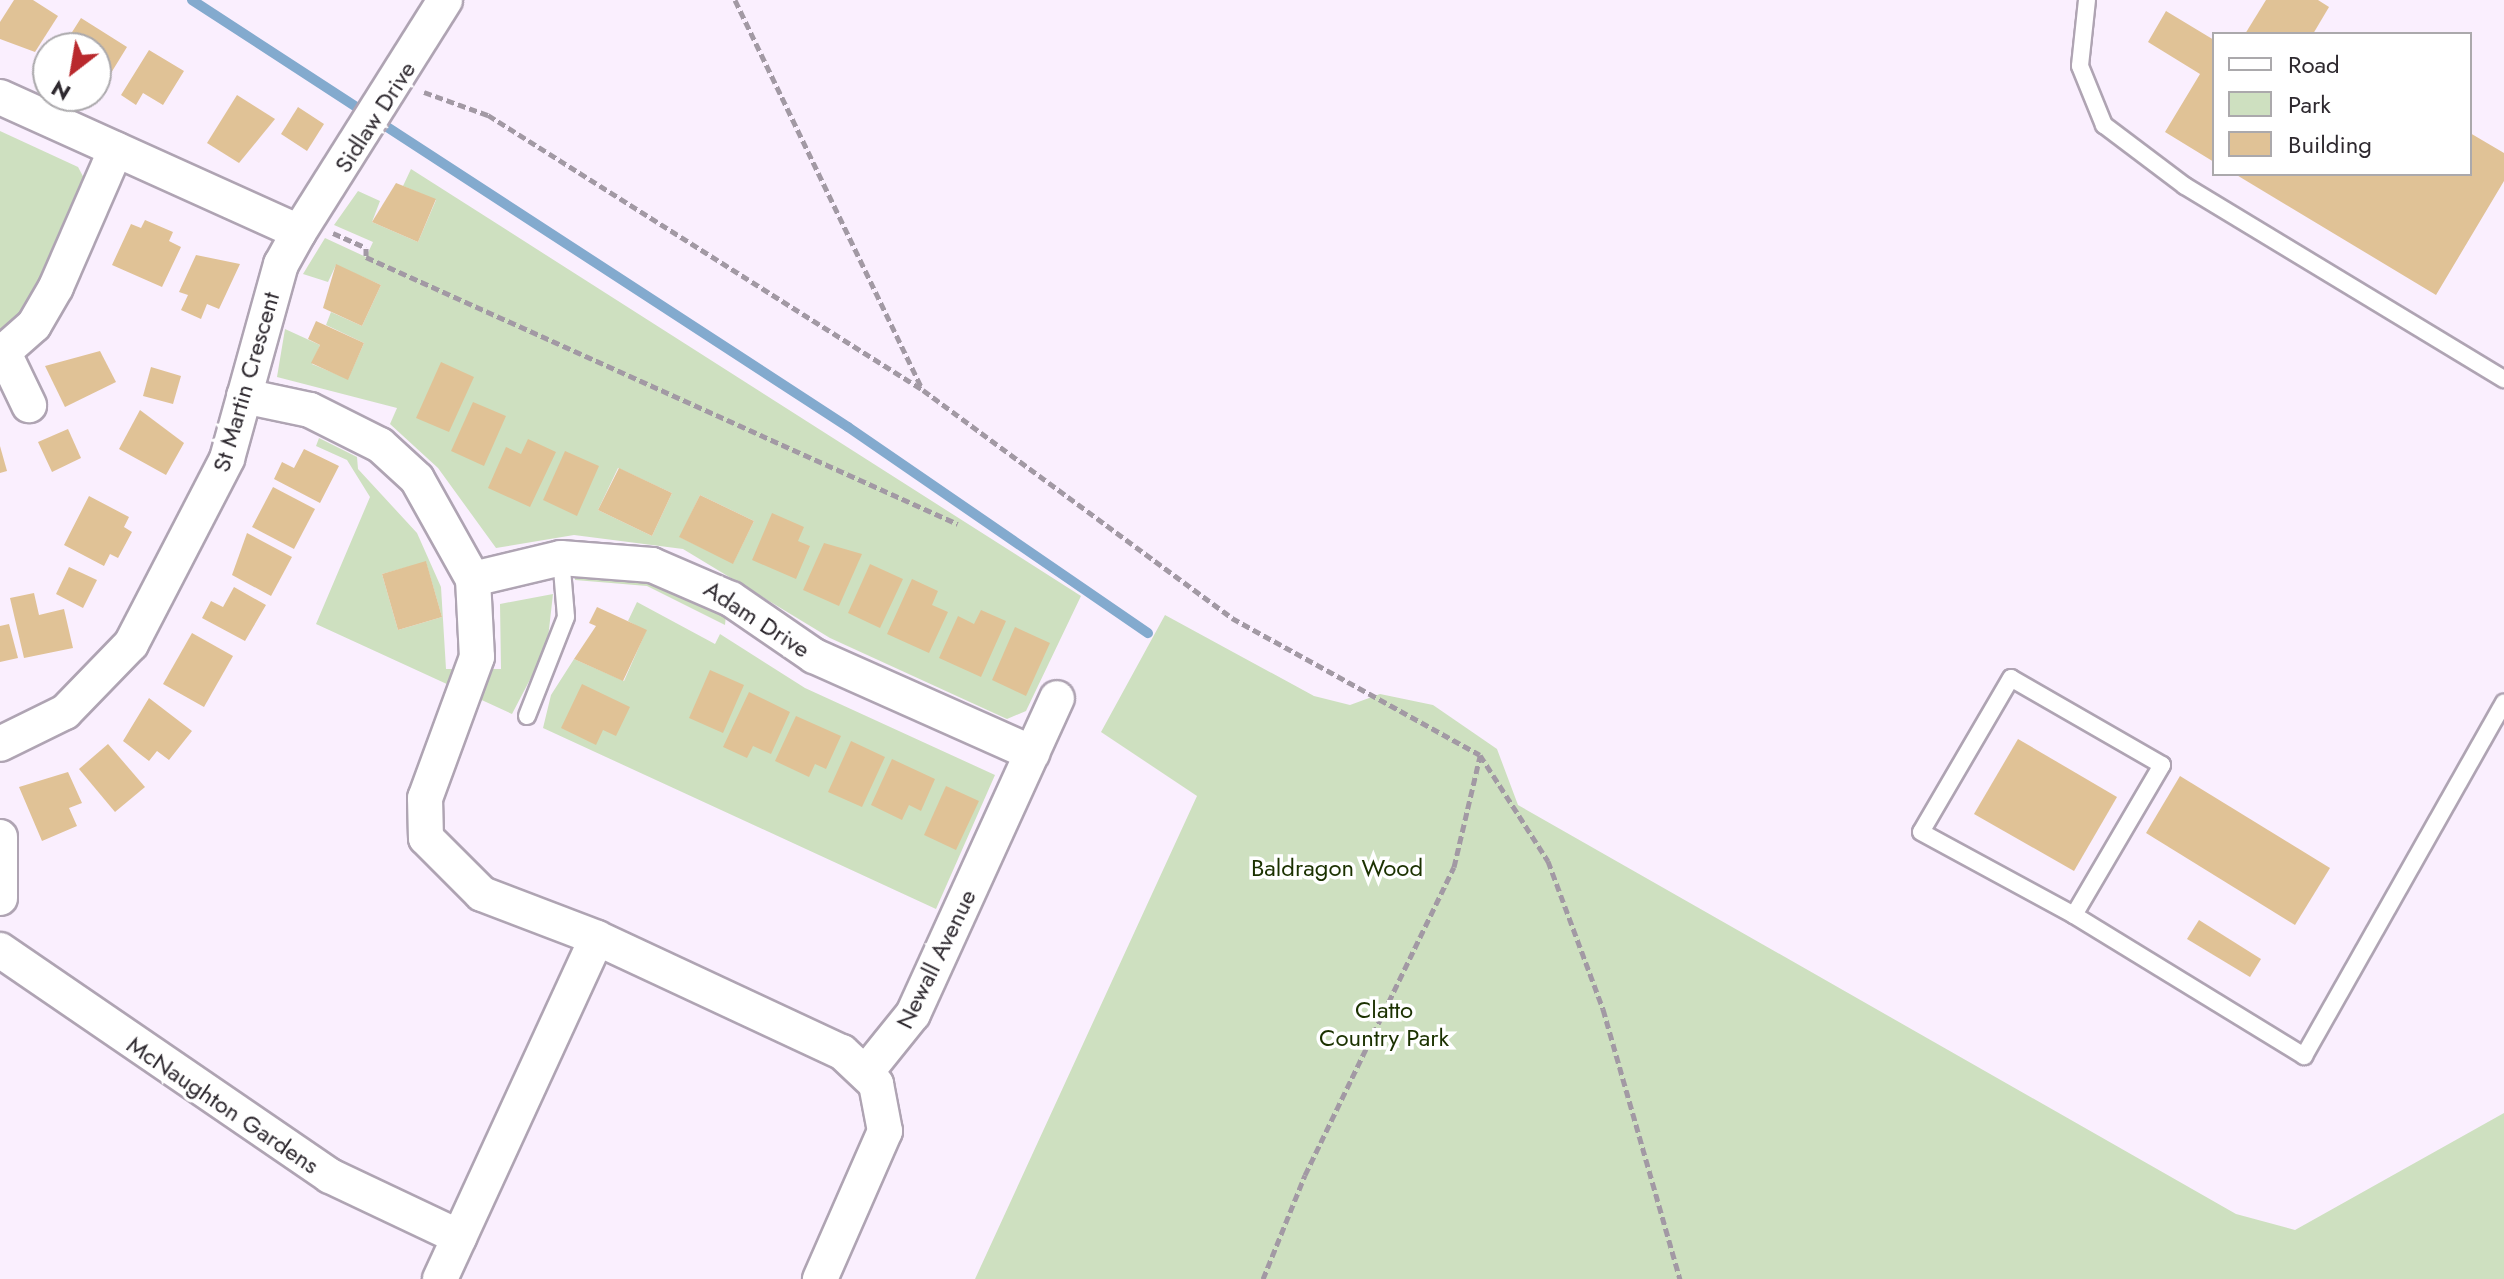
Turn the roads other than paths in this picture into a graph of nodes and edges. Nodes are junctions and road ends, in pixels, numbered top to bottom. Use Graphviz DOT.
graph roads {
  1 [pos="445,0"];
  2 [pos="2087,0"];
  3 [pos="0,97"];
  4 [pos="116,149"];
  5 [pos="303,227"];
  6 [pos="2,354"];
  7 [pos="2504,379"];
  8 [pos="244,396"];
  9 [pos="29,405"];
  10 [pos="561,558"];
  11 [pos="473,579"];
  12 [pos="1057,698"];
  13 [pos="2504,703"];
  14 [pos="527,716"];
  15 [pos="0,744"];
  16 [pos="1032,753"];
  17 [pos="0,837"];
  18 [pos="0,898"];
  19 [pos="2074,915"];
  20 [pos="597,938"];
  21 [pos="0,950"];
  22 [pos="867,1071"];
  23 [pos="459,1237"];
  24 [pos="440,1279"];
  25 [pos="820,1279"];
  1 -- 5 [label="street, Sidlaw Drive"];
  2 -- 7 [label="lane"];
  3 -- 4 [label="street"];
  4 -- 5 [label="street"];
  4 -- 6 [label="street"];
  5 -- 8 [label="street, St Martin Crescent"];
  6 -- 9 [label="street"];
  8 -- 11 [label="street"];
  8 -- 15 [label="street, St Martin Crescent"];
  10 -- 11 [label="street, Adam Drive"];
  10 -- 14 [label="lane"];
  10 -- 16 [label="street, Adam Drive"];
  11 -- 20 [label="street"];
  12 -- 16 [label="street"];
  13 -- 19 [label="lane"];
  16 -- 22 [label="street, Newall Avenue"];
  17 -- 18 [label="street"];
  19 -- 19 [label="lane"];
  20 -- 22 [label="street"];
  20 -- 23 [label="street"];
  21 -- 23 [label="street, McNaughton Gardens"];
  22 -- 25 [label="street"];
  23 -- 24 [label="street"];
}
